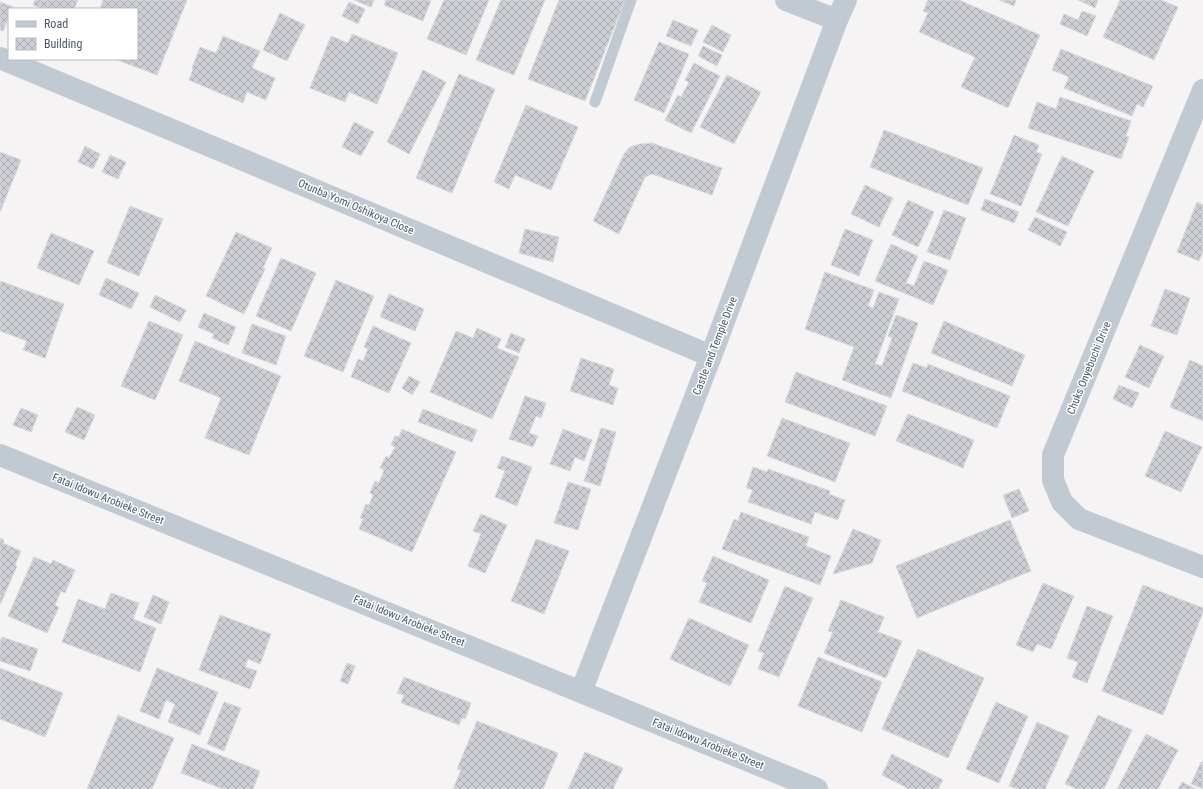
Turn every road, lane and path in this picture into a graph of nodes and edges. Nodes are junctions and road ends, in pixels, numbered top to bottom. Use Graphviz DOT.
graph roads {
  1 [pos="631,0"];
  2 [pos="786,0"];
  3 [pos="846,0"];
  4 [pos="837,20"];
  5 [pos="0,58"];
  6 [pos="1203,90"];
  7 [pos="595,102"];
  8 [pos="712,356"];
  9 [pos="0,455"];
  10 [pos="1203,567"];
  11 [pos="581,692"];
  12 [pos="817,789"];
  1 -- 7 [label="lane"];
  2 -- 4 [label="street"];
  3 -- 4 [label="street, Castle and Temple Drive"];
  4 -- 8 [label="street, Castle and Temple Drive"];
  5 -- 8 [label="street, Otunba Yomi Oshikoya Close"];
  6 -- 10 [label="street, Chuks Onyebuchi Drive"];
  8 -- 11 [label="street, Castle and Temple Drive"];
  9 -- 11 [label="street, Fatai Idowu Arobieke Street"];
  11 -- 12 [label="street, Fatai Idowu Arobieke Street"];
}
